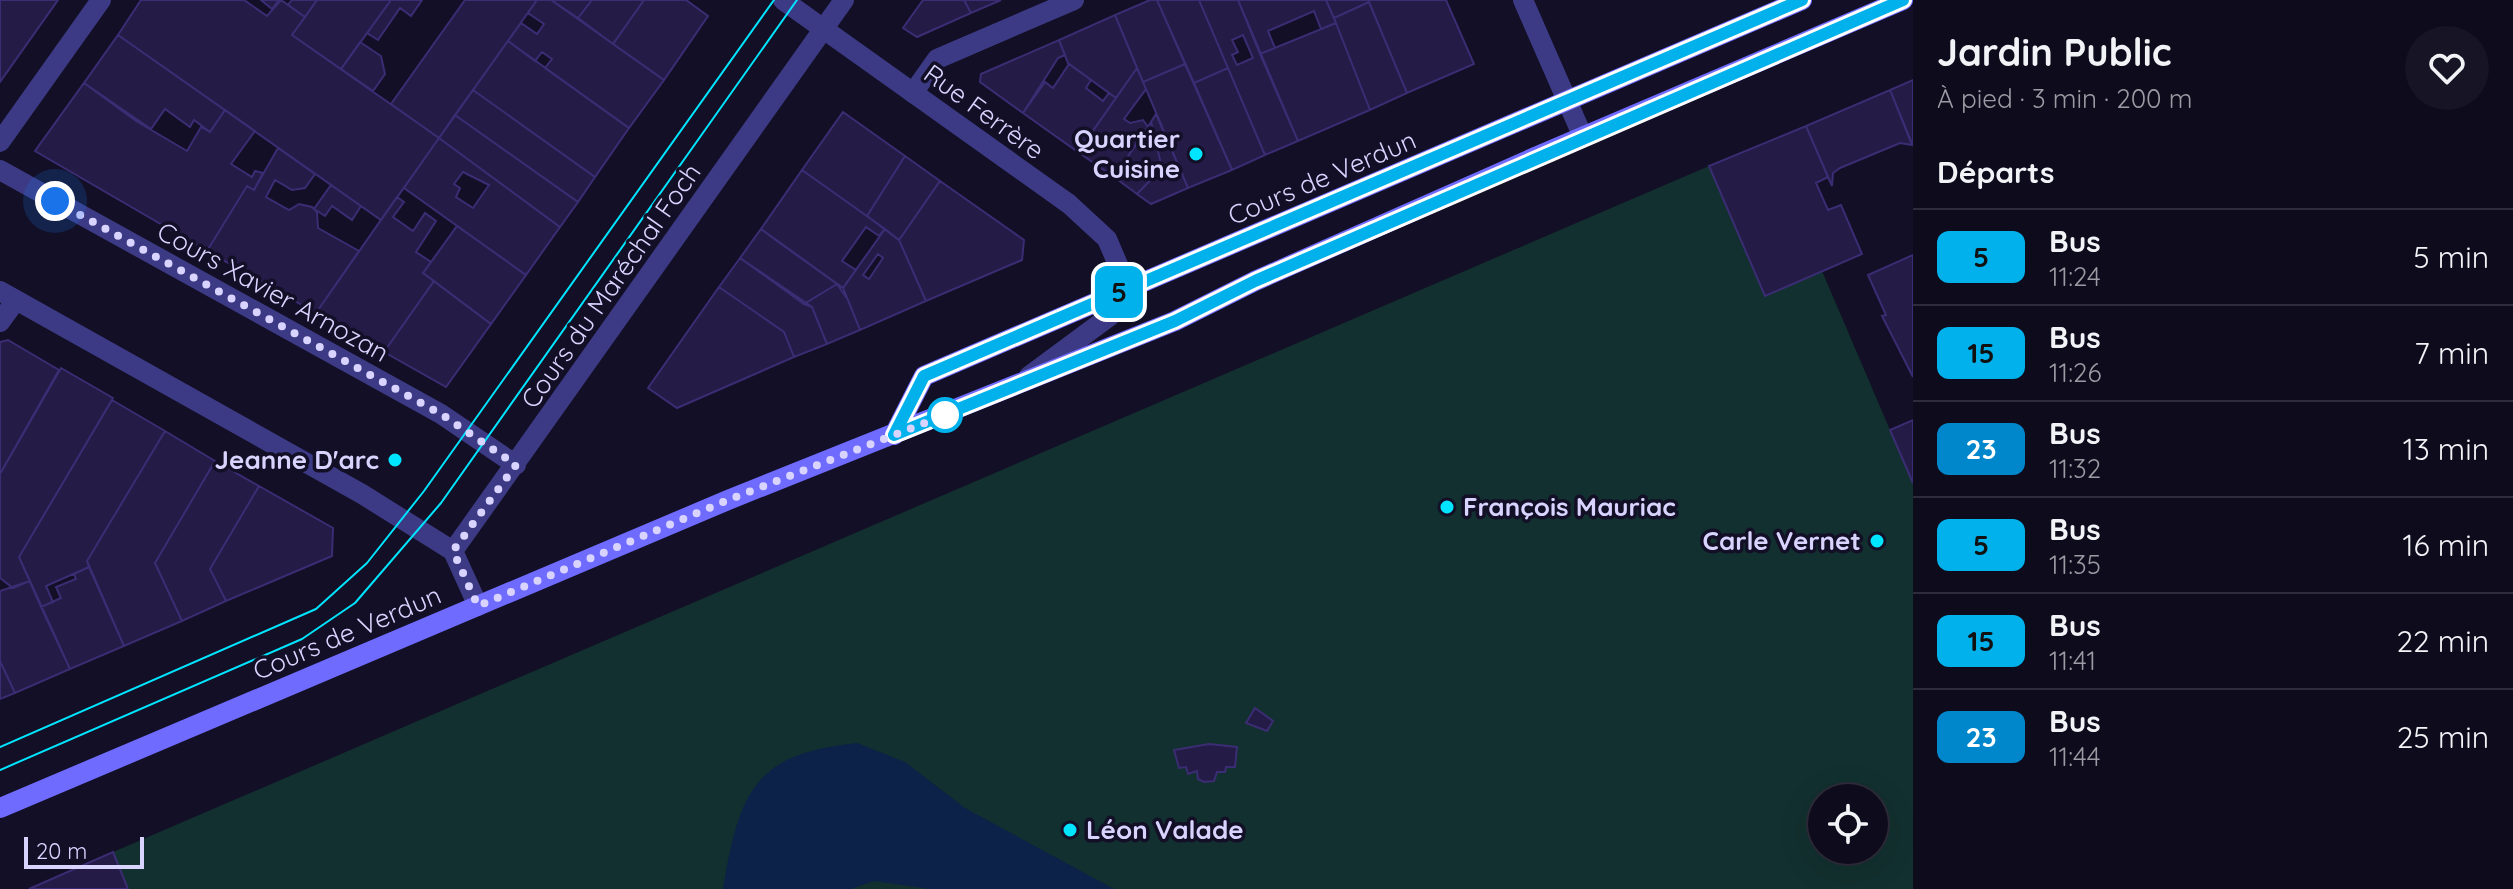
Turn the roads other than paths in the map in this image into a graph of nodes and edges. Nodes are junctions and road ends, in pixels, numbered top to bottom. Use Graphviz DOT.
graph roads {
  1 [pos="101,0"];
  2 [pos="783,0"];
  3 [pos="844,0"];
  4 [pos="1074,0"];
  5 [pos="1523,0"];
  6 [pos="1802,0"];
  7 [pos="1903,0"];
  8 [pos="824,29"];
  9 [pos="913,93"];
  10 [pos="1567,101"];
  11 [pos="1583,137"];
  12 [pos="0,142"];
  13 [pos="0,170"];
  14 [pos="1128,288"];
  15 [pos="8,296"];
  16 [pos="0,322"];
  17 [pos="1016,386"];
  18 [pos="894,435"];
  19 [pos="516,465"];
  20 [pos="453,551"];
  21 [pos="478,606"];
  22 [pos="0,808"];
  1 -- 12 [label="street"];
  2 -- 8 [label="street, Rue Ferrère"];
  3 -- 8 [label="street, Cours du Maréchal Foch"];
  4 -- 9 [label="street"];
  5 -- 10 [label="street"];
  6 -- 10 [label="main road, Cours de Verdun"];
  7 -- 11 [label="main road, Cours de Verdun"];
  8 -- 9 [label="street, Rue Ferrère"];
  8 -- 19 [label="street, Cours du Maréchal Foch"];
  9 -- 14 [label="street, Rue Ferrère"];
  10 -- 11 [label="street"];
  10 -- 14 [label="main road, Cours de Verdun"];
  11 -- 17 [label="main road, Cours de Verdun"];
  13 -- 19 [label="street, Cours Xavier Arnozan"];
  14 -- 17 [label="street"];
  14 -- 18 [label="main road, Cours de Verdun"];
  15 -- 16 [label="street"];
  15 -- 20 [label="street"];
  17 -- 18 [label="main road, Cours de Verdun"];
  18 -- 21 [label="main road, Cours de Verdun"];
  19 -- 20 [label="street, Cours du Maréchal Foch"];
  20 -- 21 [label="street"];
  21 -- 22 [label="main road, Cours de Verdun"];
}
